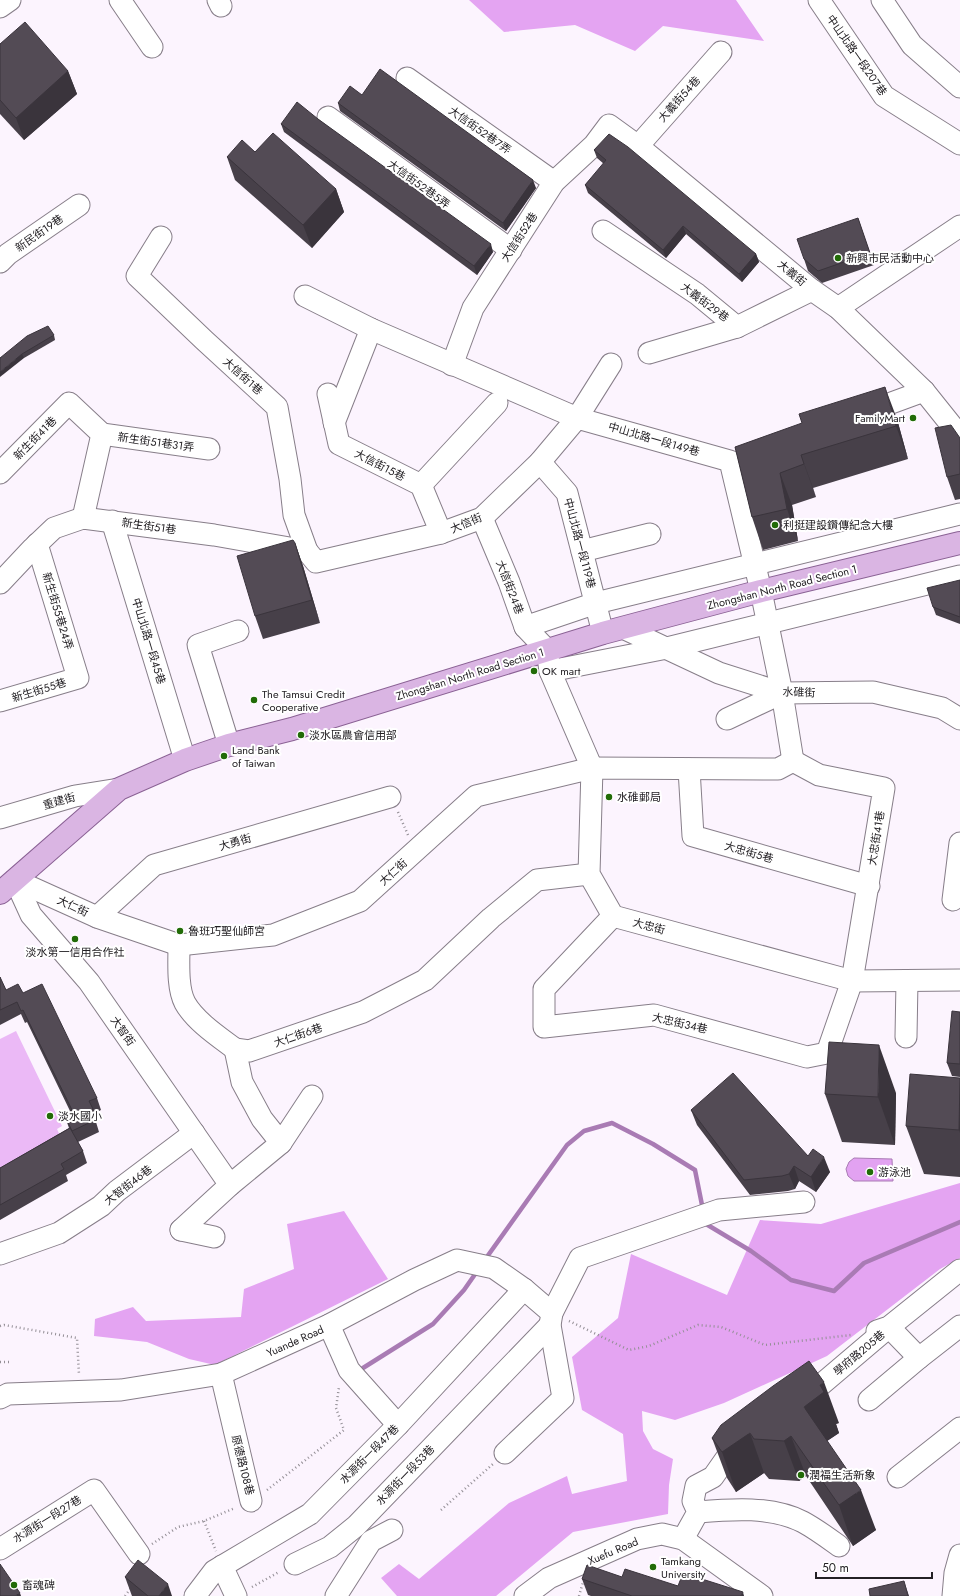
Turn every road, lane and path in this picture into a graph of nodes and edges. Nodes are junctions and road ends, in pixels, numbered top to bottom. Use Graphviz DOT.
graph roads {
  1 [pos="10,0"];
  2 [pos="120,0"];
  3 [pos="819,0"];
  4 [pos="882,0"];
  5 [pos="0,7"];
  6 [pos="152,47"];
  7 [pos="721,52"];
  8 [pos="407,78"];
  9 [pos="960,87"];
  10 [pos="328,117"];
  11 [pos="609,125"];
  12 [pos="960,144"];
  13 [pos="638,146"];
  14 [pos="554,182"];
  15 [pos="79,205"];
  16 [pos="960,226"];
  17 [pos="603,231"];
  18 [pos="161,237"];
  19 [pos="511,250"];
  20 [pos="0,262"];
  21 [pos="812,290"];
  22 [pos="305,296"];
  23 [pos="838,308"];
  24 [pos="737,327"];
  25 [pos="371,329"];
  26 [pos="649,353"];
  27 [pos="611,364"];
  28 [pos="452,365"];
  29 [pos="924,391"];
  30 [pos="328,394"];
  31 [pos="497,403"];
  32 [pos="578,418"];
  33 [pos="849,418"];
  34 [pos="334,423"];
  35 [pos="102,434"];
  36 [pos="960,436"];
  37 [pos="209,449"];
  38 [pos="540,462"];
  39 [pos="0,473"];
  40 [pos="421,486"];
  41 [pos="960,514"];
  42 [pos="83,518"];
  43 [pos="482,518"];
  44 [pos="112,521"];
  45 [pos="441,533"];
  46 [pos="650,534"];
  47 [pos="37,544"];
  48 [pos="960,544"];
  49 [pos="582,552"];
  50 [pos="312,556"];
  51 [pos="755,564"];
  52 [pos="960,576"];
  53 [pos="0,583"];
  54 [pos="761,591"];
  55 [pos="596,603"];
  56 [pos="768,623"];
  57 [pos="525,627"];
  58 [pos="613,630"];
  59 [pos="238,631"];
  60 [pos="667,648"];
  61 [pos="547,650"];
  62 [pos="550,671"];
  63 [pos="78,678"];
  64 [pos="782,692"];
  65 [pos="0,701"];
  66 [pos="727,719"];
  67 [pos="960,719"];
  68 [pos="229,745"];
  69 [pos="185,760"];
  70 [pos="793,761"];
  71 [pos="592,768"];
  72 [pos="689,769"];
  73 [pos="119,789"];
  74 [pos="390,797"];
  75 [pos="0,818"];
  76 [pos="960,843"];
  77 [pos="416,850"];
  78 [pos="589,874"];
  79 [pos="7,886"];
  80 [pos="869,886"];
  81 [pos="954,900"];
  82 [pos="613,916"];
  83 [pos="97,917"];
  84 [pos="179,945"];
  85 [pos="960,980"];
  86 [pos="852,981"];
  87 [pos="907,981"];
  88 [pos="906,1037"];
  89 [pos="235,1049"];
  90 [pos="312,1096"];
  91 [pos="194,1133"];
  92 [pos="281,1143"];
  93 [pos="230,1185"];
  94 [pos="804,1202"];
  95 [pos="214,1237"];
  96 [pos="0,1254"];
  97 [pos="960,1270"];
  98 [pos="524,1289"];
  99 [pos="551,1319"];
  100 [pos="329,1325"];
  101 [pos="0,1326"];
  102 [pos="960,1326"];
  103 [pos="881,1330"];
  104 [pos="852,1351"];
  105 [pos="919,1358"];
  106 [pos="0,1362"];
  107 [pos="11,1362"];
  108 [pos="349,1370"];
  109 [pos="221,1374"];
  110 [pos="80,1391"];
  111 [pos="0,1398"];
  112 [pos="869,1400"];
  113 [pos="787,1412"];
  114 [pos="398,1425"];
  115 [pos="960,1428"];
  116 [pos="757,1435"];
  117 [pos="505,1453"];
  118 [pos="898,1477"];
  119 [pos="252,1501"];
  120 [pos="442,1510"];
  121 [pos="698,1512"];
  122 [pos="204,1521"];
  123 [pos="356,1526"];
  124 [pos="392,1530"];
  125 [pos="683,1539"];
  126 [pos="371,1541"];
  127 [pos="839,1546"];
  128 [pos="0,1549"];
  129 [pos="139,1554"];
  130 [pos="960,1555"];
  131 [pos="295,1564"];
  132 [pos="222,1566"];
  133 [pos="133,1586"];
  134 [pos="125,1596"];
  135 [pos="195,1596"];
  136 [pos="236,1596"];
  137 [pos="336,1596"];
  138 [pos="525,1596"];
  139 [pos="762,1596"];
  140 [pos="953,1596"];
  1 -- 5 [label="street"];
  2 -- 6 [label="street"];
  3 -- 12 [label="street, 中山北路一段207巷"];
  4 -- 9 [label="street"];
  7 -- 13 [label="street, 大義街54巷"];
  8 -- 14 [label="street, 大信街52巷7弄"];
  10 -- 19 [label="street, 大信街52巷5弄"];
  11 -- 13 [label="street, 大義街"];
  11 -- 14 [label="street, 大信街52巷"];
  13 -- 21 [label="street, 大義街"];
  14 -- 19 [label="street, 大信街52巷"];
  15 -- 20 [label="street, 新民街19巷"];
  16 -- 23 [label="street"];
  17 -- 24 [label="street, 大義街29巷"];
  18 -- 50 [label="street, 大信街1巷"];
  19 -- 28 [label="street, 大信街52巷"];
  21 -- 23 [label="street, 大義街"];
  21 -- 24 [label="street, 大義街29巷"];
  22 -- 25 [label="street"];
  23 -- 29 [label="street, 大義街"];
  24 -- 26 [label="street"];
  25 -- 28 [label="street"];
  25 -- 34 [label="street"];
  27 -- 32 [label="street, 大信街"];
  28 -- 32 [label="street"];
  29 -- 33 [label="street"];
  29 -- 36 [label="street, 大義街"];
  30 -- 34 [label="street, 大信街15巷"];
  31 -- 40 [label="street"];
  32 -- 38 [label="street, 大信街"];
  32 -- 51 [label="street, 中山北路一段149巷"];
  34 -- 40 [label="street, 大信街15巷"];
  35 -- 37 [label="street, 新生街51巷31弄"];
  35 -- 39 [label="street, 新生街41巷"];
  35 -- 42 [label="street"];
  38 -- 43 [label="street, 大信街"];
  38 -- 49 [label="street, 中山北路一段119巷"];
  40 -- 45 [label="street"];
  41 -- 51 [label="street"];
  42 -- 44 [label="street, 新生街51巷"];
  42 -- 47 [label="street, 新生街51巷"];
  43 -- 45 [label="street, 大信街"];
  43 -- 57 [label="street, 大信街24巷"];
  44 -- 50 [label="street, 新生街51巷"];
  44 -- 69 [label="street, 中山北路一段45巷"];
  45 -- 50 [label="street, 大信街"];
  46 -- 49 [label="street"];
  47 -- 53 [label="street, 新生街51巷"];
  47 -- 63 [label="street, 新生街55巷24弄"];
  48 -- 54 [label="main road, Zhongshan North Road Section 1"];
  49 -- 55 [label="street, 中山北路一段119巷"];
  51 -- 54 [label="street, 中山北路一段149巷"];
  51 -- 55 [label="street"];
  52 -- 56 [label="street"];
  54 -- 56 [label="street, 中山北路一段149巷"];
  54 -- 58 [label="main road, Zhongshan North Road Section 1"];
  55 -- 57 [label="street"];
  55 -- 58 [label="street, 中山北路一段119巷"];
  56 -- 60 [label="street"];
  56 -- 64 [label="street, 中山北路一段149巷"];
  57 -- 61 [label="street, 大信街24巷"];
  58 -- 60 [label="street, 水碓街"];
  58 -- 61 [label="main road, Zhongshan North Road Section 1"];
  59 -- 68 [label="street"];
  60 -- 62 [label="street"];
  60 -- 64 [label="street, 水碓街"];
  61 -- 62 [label="street"];
  61 -- 68 [label="main road, Zhongshan North Road Section 1"];
  62 -- 71 [label="street"];
  63 -- 65 [label="street, 新生街55巷"];
  64 -- 66 [label="street"];
  64 -- 67 [label="street, 水碓街"];
  64 -- 70 [label="street, 中山北路一段149巷"];
  68 -- 69 [label="main road, Zhongshan North Road Section 1"];
  69 -- 73 [label="main road, Zhongshan North Road Section 1"];
  70 -- 72 [label="street"];
  70 -- 80 [label="street, 大忠街41巷"];
  71 -- 72 [label="street"];
  71 -- 77 [label="street, 大仁街"];
  71 -- 78 [label="street"];
  72 -- 80 [label="street, 大忠街5巷"];
  73 -- 75 [label="street, 重建街"];
  73 -- 79 [label="main road, Zhongshan North Road Section 1"];
  74 -- 77 [label="path"];
  74 -- 83 [label="street, 大勇街"];
  76 -- 81 [label="street"];
  77 -- 84 [label="street, 大仁街"];
  78 -- 82 [label="street"];
  78 -- 89 [label="street, 大仁街6巷"];
  79 -- 83 [label="street, 大仁街"];
  79 -- 91 [label="street, 大智街"];
  80 -- 86 [label="street, 大忠街41巷"];
  82 -- 86 [label="street, 大忠街"];
  82 -- 86 [label="street, 大忠街34巷"];
  83 -- 84 [label="street, 大仁街"];
  84 -- 89 [label="street"];
  85 -- 87 [label="street, 大忠街"];
  86 -- 87 [label="street, 大忠街"];
  87 -- 88 [label="street"];
  89 -- 92 [label="street"];
  90 -- 92 [label="street"];
  91 -- 93 [label="street, 大智街"];
  91 -- 96 [label="street, 大智街46巷"];
  92 -- 93 [label="street"];
  93 -- 95 [label="street"];
  94 -- 99 [label="street, 水源街一段53巷"];
  97 -- 103 [label="street"];
  98 -- 99 [label="street, Yuande Road"];
  98 -- 100 [label="street, Yuande Road"];
  98 -- 114 [label="street, 水源街一段47巷"];
  99 -- 103 [label="path"];
  99 -- 117 [label="street"];
  99 -- 123 [label="street, 水源街一段53巷"];
  100 -- 108 [label="street"];
  100 -- 109 [label="street, Yuande Road"];
  101 -- 110 [label="path"];
  102 -- 105 [label="street"];
  103 -- 104 [label="street"];
  103 -- 105 [label="street, 學府路205巷"];
  103 -- 113 [label="street, 學府路205巷"];
  105 -- 112 [label="street"];
  106 -- 107 [label="path"];
  108 -- 114 [label="street"];
  108 -- 119 [label="path"];
  109 -- 110 [label="street, Yuande Road"];
  109 -- 119 [label="street, 原德路108巷"];
  110 -- 111 [label="street, Yuande Road"];
  114 -- 132 [label="street, 水源街一段47巷"];
  115 -- 118 [label="street"];
  116 -- 121 [label="street"];
  117 -- 120 [label="path"];
  119 -- 122 [label="path, 原德路108巷"];
  121 -- 125 [label="street"];
  121 -- 127 [label="street"];
  122 -- 129 [label="path, 原德路108巷"];
  122 -- 132 [label="path"];
  123 -- 126 [label="street"];
  123 -- 131 [label="street, 水源街一段53巷"];
  124 -- 126 [label="street"];
  125 -- 138 [label="street, Xuefu Road"];
  125 -- 139 [label="street, Xuefu Road"];
  126 -- 137 [label="street"];
  128 -- 129 [label="street, 水源街一段27巷"];
  130 -- 140 [label="street"];
  131 -- 136 [label="path"];
  132 -- 135 [label="street, 水源街一段47巷"];
  132 -- 136 [label="street"];
  133 -- 134 [label="path"];
}
